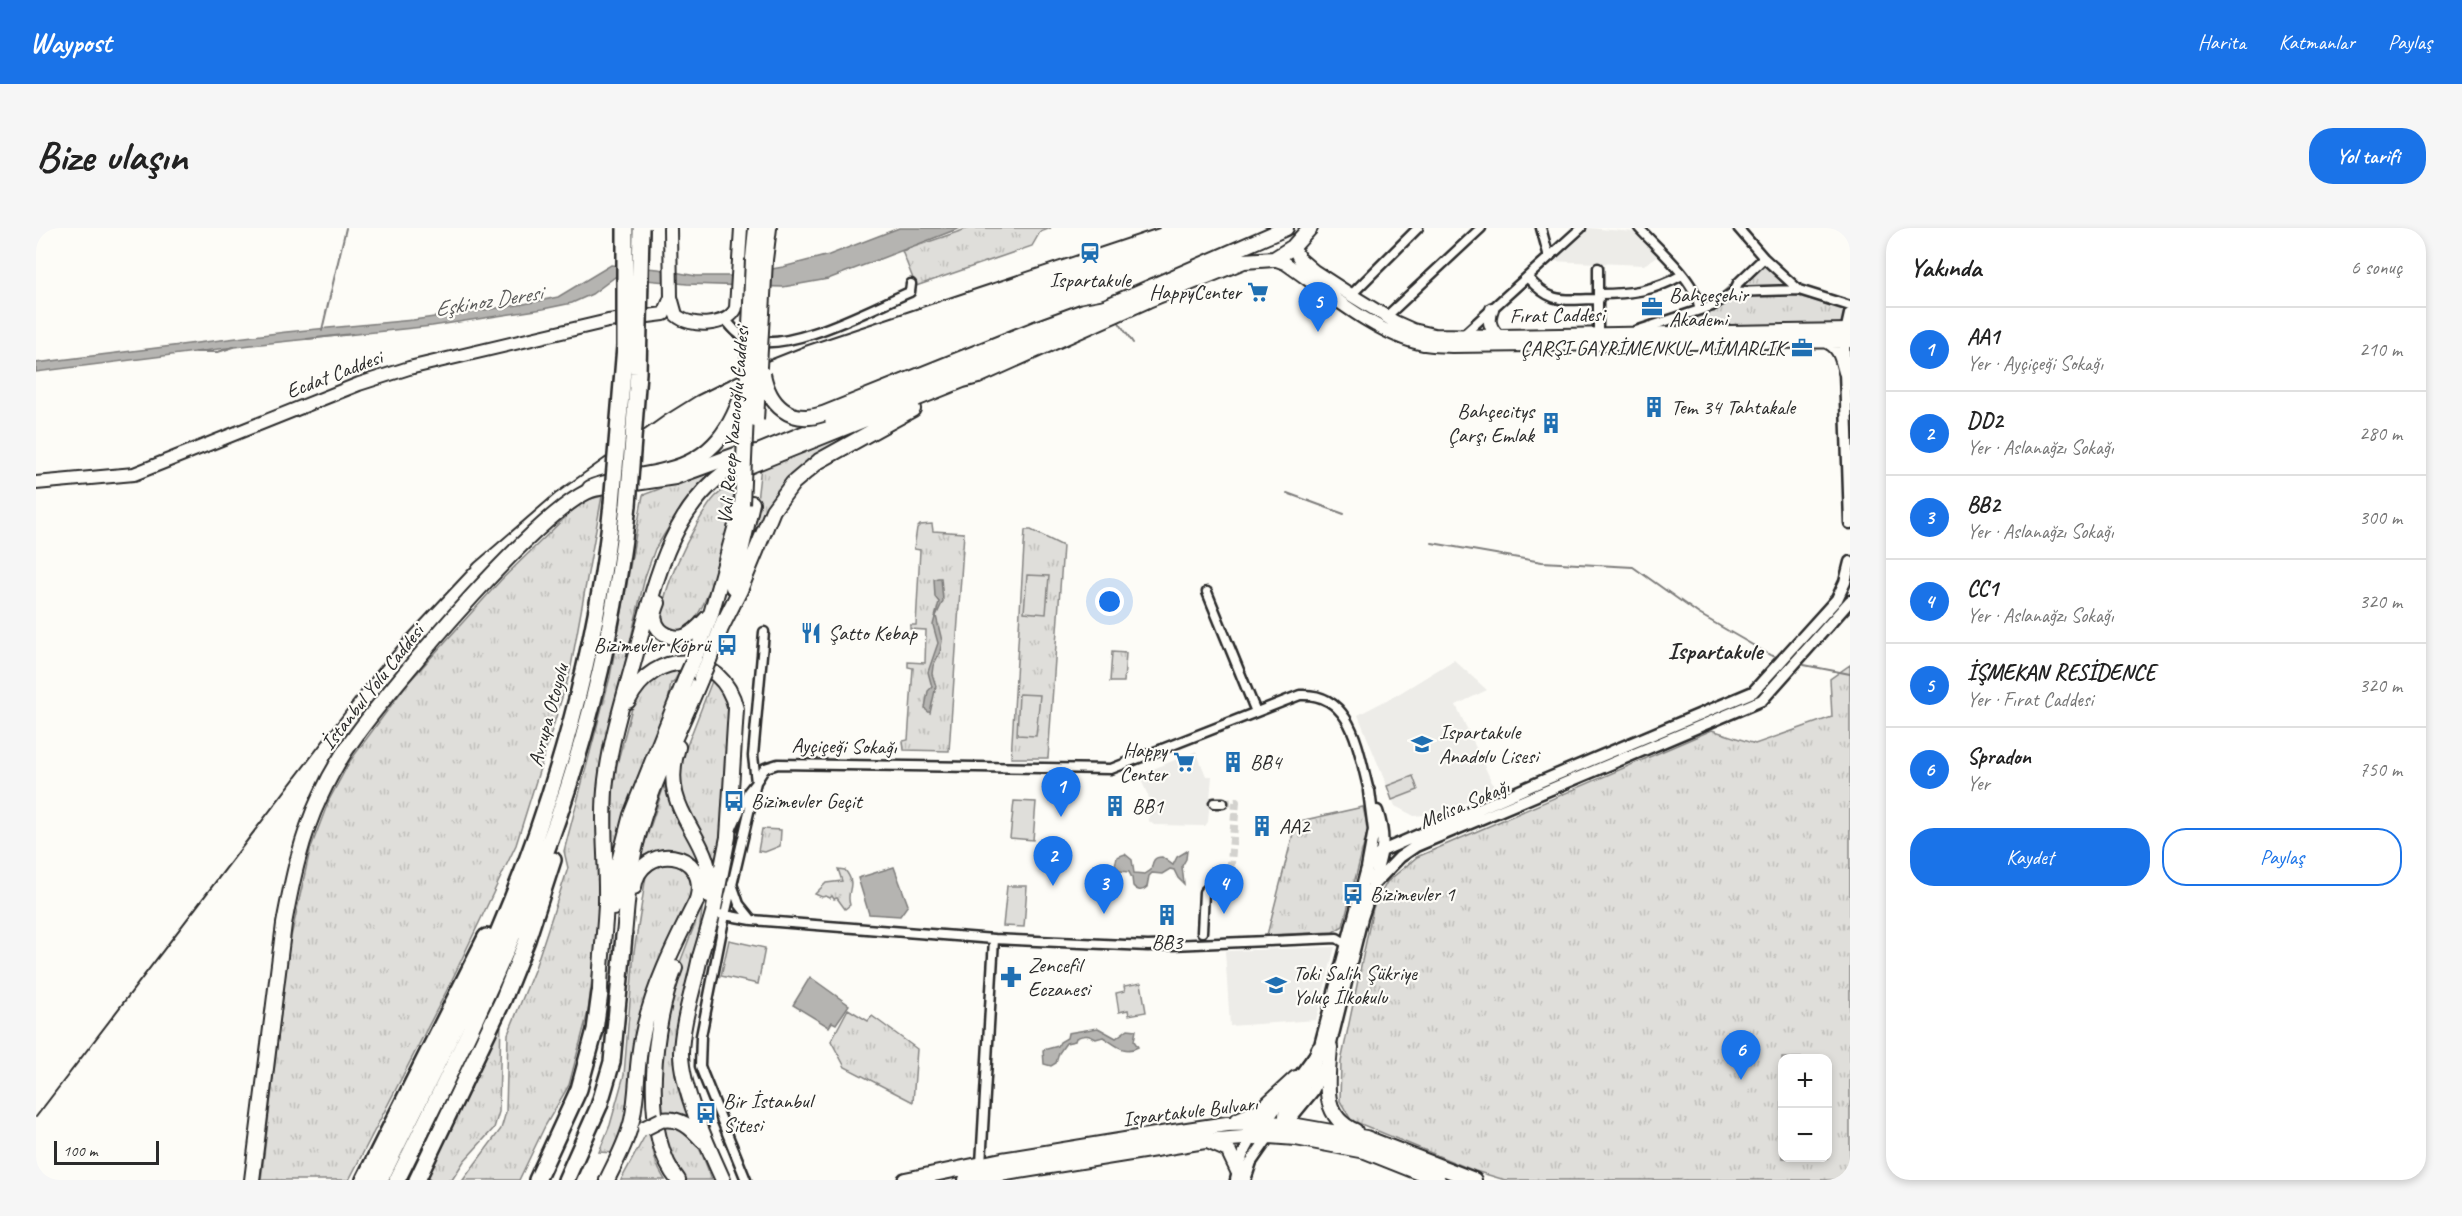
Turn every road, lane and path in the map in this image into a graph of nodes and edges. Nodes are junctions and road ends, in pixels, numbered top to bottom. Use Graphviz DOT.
graph roads {
  1 [pos="625,228"];
  2 [pos="641,228"];
  3 [pos="663,228"];
  4 [pos="670,228"];
  5 [pos="741,228"];
  6 [pos="756,228"];
  7 [pos="768,228"];
  8 [pos="1310,228"];
  9 [pos="1418,228"];
  10 [pos="1481,228"];
  11 [pos="1541,228"];
  12 [pos="1581,228"];
  13 [pos="1640,228"];
  14 [pos="1738,228"];
  15 [pos="1282,230"];
  16 [pos="1253,242"];
  17 [pos="1293,247"];
  18 [pos="1549,257"];
  19 [pos="1764,258"];
  20 [pos="668,259"];
  21 [pos="1268,259"];
  22 [pos="759,260"];
  23 [pos="1598,268"];
  24 [pos="1682,275"];
  25 [pos="1527,277"];
  26 [pos="912,284"];
  27 [pos="1799,290"];
  28 [pos="669,292"];
  29 [pos="1734,292"];
  30 [pos="1350,295"];
  31 [pos="1599,297"];
  32 [pos="1850,306"];
  33 [pos="1106,307"];
  34 [pos="1492,309"];
  35 [pos="1699,309"];
  36 [pos="1850,314"];
  37 [pos="1387,316"];
  38 [pos="726,320"];
  39 [pos="1629,333"];
  40 [pos="1598,334"];
  41 [pos="1463,335"];
  42 [pos="1848,335"];
  43 [pos="1498,336"];
  44 [pos="1824,341"];
  45 [pos="761,345"];
  46 [pos="1452,346"];
  47 [pos="1845,372"];
  48 [pos="978,376"];
  49 [pos="747,379"];
  50 [pos="758,452"];
  51 [pos="36,483"];
  52 [pos="590,488"];
  53 [pos="620,504"];
  54 [pos="747,504"];
  55 [pos="1850,523"];
  56 [pos="1850,562"];
  57 [pos="1207,592"];
  58 [pos="1850,601"];
  59 [pos="711,614"];
  60 [pos="722,628"];
  61 [pos="764,632"];
  62 [pos="702,658"];
  63 [pos="694,678"];
  64 [pos="1256,712"];
  65 [pos="588,715"];
  66 [pos="683,721"];
  67 [pos="616,727"];
  68 [pos="756,782"];
  69 [pos="732,786"];
  70 [pos="1369,791"];
  71 [pos="748,792"];
  72 [pos="1384,831"];
  73 [pos="728,837"];
  74 [pos="1406,841"];
  75 [pos="1383,851"];
  76 [pos="524,865"];
  77 [pos="1367,868"];
  78 [pos="732,883"];
  79 [pos="1373,885"];
  80 [pos="1229,887"];
  81 [pos="697,900"];
  82 [pos="719,914"];
  83 [pos="752,920"];
  84 [pos="1202,932"];
  85 [pos="624,936"];
  86 [pos="994,939"];
  87 [pos="1346,943"];
  88 [pos="700,957"];
  89 [pos="600,993"];
  90 [pos="1324,1048"];
  91 [pos="1296,1078"];
  92 [pos="1227,1124"];
  93 [pos="1286,1124"];
  94 [pos="1267,1130"];
  95 [pos="1253,1137"];
  96 [pos="1296,1138"];
  97 [pos="1372,1140"];
  98 [pos="1205,1141"];
  99 [pos="710,1149"];
  100 [pos="981,1164"];
  101 [pos="717,1173"];
  102 [pos="994,1177"];
  103 [pos="1240,1177"];
  104 [pos="418,1179"];
  105 [pos="252,1180"];
  106 [pos="364,1180"];
  107 [pos="380,1180"];
  108 [pos="397,1180"];
  109 [pos="537,1180"];
  110 [pos="566,1180"];
  111 [pos="607,1180"];
  112 [pos="678,1180"];
  113 [pos="723,1180"];
  114 [pos="746,1180"];
  115 [pos="905,1180"];
  116 [pos="966,1180"];
  117 [pos="1438,1180"];
  118 [pos="1474,1180"];
  1 -- 53 [label="highway, Avrupa Otoyolu, bridge"];
  2 -- 53 [label="highway, Avrupa Otoyolu, bridge"];
  3 -- 20 [label="main road"];
  4 -- 20 [label="main road"];
  5 -- 38 [label="main road"];
  6 -- 22 [label="main road"];
  7 -- 22 [label="main road"];
  8 -- 17 [label="main road"];
  9 -- 30 [label="street"];
  10 -- 37 [label="street"];
  11 -- 18 [label="street"];
  12 -- 18 [label="street"];
  13 -- 24 [label="street"];
  14 -- 19 [label="street"];
  15 -- 16 [label="main road"];
  15 -- 17 [label="main road"];
  16 -- 21 [label="main road"];
  16 -- 33 [label="main road"];
  17 -- 21 [label="main road"];
  17 -- 30 [label="main road, Fırat Caddesi"];
  18 -- 25 [label="street"];
  19 -- 27 [label="street"];
  19 -- 29 [label="street"];
  20 -- 28 [label="main road"];
  21 -- 46 [label="main road, Fırat Caddesi"];
  21 -- 48 [label="main road"];
  22 -- 45 [label="main road, Vali Recep Yazıcıoğlu Caddesi, bridge"];
  22 -- 49 [label="main road, Vali Recep Yazıcıoğlu Caddesi, bridge"];
  23 -- 31 [label="street"];
  24 -- 31 [label="street"];
  24 -- 35 [label="street"];
  25 -- 31 [label="street"];
  25 -- 34 [label="street"];
  26 -- 38 [label="street"];
  27 -- 29 [label="street"];
  27 -- 32 [label="street"];
  28 -- 38 [label="main road"];
  28 -- 51 [label="main road, Ecdat Caddesi"];
  29 -- 35 [label="street"];
  30 -- 37 [label="main road, Fırat Caddesi"];
  31 -- 40 [label="street"];
  33 -- 45 [label="main road, bridge"];
  33 -- 50 [label="main road"];
  34 -- 41 [label="street"];
  34 -- 43 [label="main road"];
  35 -- 39 [label="street"];
  36 -- 42 [label="street"];
  37 -- 41 [label="main road, Fırat Caddesi"];
  39 -- 40 [label="main road, Fırat Caddesi"];
  39 -- 42 [label="main road, Fırat Caddesi"];
  40 -- 43 [label="main road, Fırat Caddesi"];
  41 -- 43 [label="main road, Fırat Caddesi"];
  41 -- 46 [label="street"];
  42 -- 44 [label="main road, Fırat Caddesi"];
  42 -- 47 [label="street"];
  44 -- 46 [label="main road, Fırat Caddesi"];
  44 -- 47 [label="main road"];
  45 -- 54 [label="main road, Vali Recep Yazıcıoğlu Caddesi, bridge"];
  47 -- 55 [label="street"];
  48 -- 59 [label="main road"];
  48 -- 60 [label="main road"];
  49 -- 52 [label="main road, bridge"];
  49 -- 54 [label="main road, Vali Recep Yazıcıoğlu Caddesi, bridge"];
  50 -- 52 [label="main road"];
  50 -- 67 [label="main road"];
  52 -- 105 [label="main road, İstanbul Yolu Caddesi"];
  53 -- 65 [label="highway, Avrupa Otoyolu"];
  53 -- 76 [label="highway, Avrupa Otoyolu"];
  54 -- 59 [label="main road, Vali Recep Yazıcıoğlu Caddesi"];
  54 -- 60 [label="main road, Vali Recep Yazıcıoğlu Caddesi"];
  56 -- 74 [label="street, Melisa Sokağı"];
  57 -- 64 [label="street"];
  58 -- 79 [label="street, Melisa Sokağı"];
  59 -- 62 [label="main road, Vali Recep Yazıcıoğlu Caddesi"];
  60 -- 62 [label="main road, Vali Recep Yazıcıoğlu Caddesi"];
  61 -- 68 [label="street"];
  62 -- 63 [label="main road, bridge"];
  63 -- 66 [label="main road"];
  63 -- 89 [label="main road"];
  64 -- 68 [label="street, Ayçiçeği Sokağı"];
  64 -- 70 [label="street, Ayçiçeği Sokağı"];
  65 -- 104 [label="highway"];
  65 -- 108 [label="highway, Avrupa Otoyolu"];
  66 -- 85 [label="main road"];
  66 -- 88 [label="main road"];
  67 -- 69 [label="main road"];
  67 -- 89 [label="main road"];
  68 -- 71 [label="street, Ayçiçeği Sokağı"];
  68 -- 78 [label="street"];
  69 -- 71 [label="street"];
  69 -- 73 [label="main road"];
  70 -- 72 [label="street, Ayçiçeği Sokağı"];
  70 -- 77 [label="street, Ayçiçeği Sokağı"];
  71 -- 73 [label="street, Ayçiçeği Sokağı"];
  72 -- 74 [label="street"];
  72 -- 75 [label="street, Ayçiçeği Sokağı"];
  73 -- 82 [label="main road"];
  74 -- 75 [label="street, Melisa Sokağı"];
  75 -- 77 [label="street"];
  75 -- 79 [label="street, Ayçiçeği Sokağı"];
  76 -- 106 [label="highway"];
  76 -- 107 [label="highway, Avrupa Otoyolu"];
  77 -- 87 [label="street, Melisa Sokağı"];
  78 -- 82 [label="street"];
  78 -- 83 [label="street"];
  79 -- 90 [label="street, Melisa Sokağı"];
  80 -- 84 [label="street"];
  81 -- 85 [label="main road"];
  81 -- 111 [label="main road"];
  81 -- 112 [label="main road"];
  82 -- 83 [label="street"];
  82 -- 88 [label="main road"];
  82 -- 114 [label="street"];
  83 -- 86 [label="street"];
  85 -- 110 [label="highway"];
  86 -- 87 [label="street"];
  86 -- 100 [label="street"];
  87 -- 90 [label="street, Melisa Sokağı"];
  88 -- 99 [label="main road"];
  89 -- 109 [label="highway"];
  90 -- 91 [label="street, Melisa Sokağı"];
  90 -- 93 [label="main road"];
  90 -- 97 [label="main road"];
  91 -- 92 [label="main road"];
  91 -- 94 [label="street, Melisa Sokağı"];
  92 -- 94 [label="main road, Ispartakule Bulvarı"];
  92 -- 100 [label="main road, Ispartakule Bulvarı"];
  93 -- 94 [label="main road, Ispartakule Bulvarı"];
  93 -- 96 [label="main road"];
  93 -- 97 [label="main road, Ispartakule Bulvarı"];
  94 -- 95 [label="main road"];
  94 -- 96 [label="main road, Ispartakule Bulvarı"];
  94 -- 103 [label="street, Melisa Sokağı"];
  95 -- 98 [label="main road, Ispartakule Bulvarı"];
  95 -- 103 [label="street"];
  96 -- 117 [label="main road, Ispartakule Bulvarı"];
  97 -- 118 [label="main road, Ispartakule Bulvarı"];
  98 -- 102 [label="main road, Ispartakule Bulvarı"];
  98 -- 103 [label="main road"];
  99 -- 101 [label="main road"];
  99 -- 111 [label="main road, bridge"];
  100 -- 115 [label="main road, Ispartakule Bulvarı"];
  101 -- 113 [label="main road"];
  102 -- 116 [label="main road, Ispartakule Bulvarı"];
}
